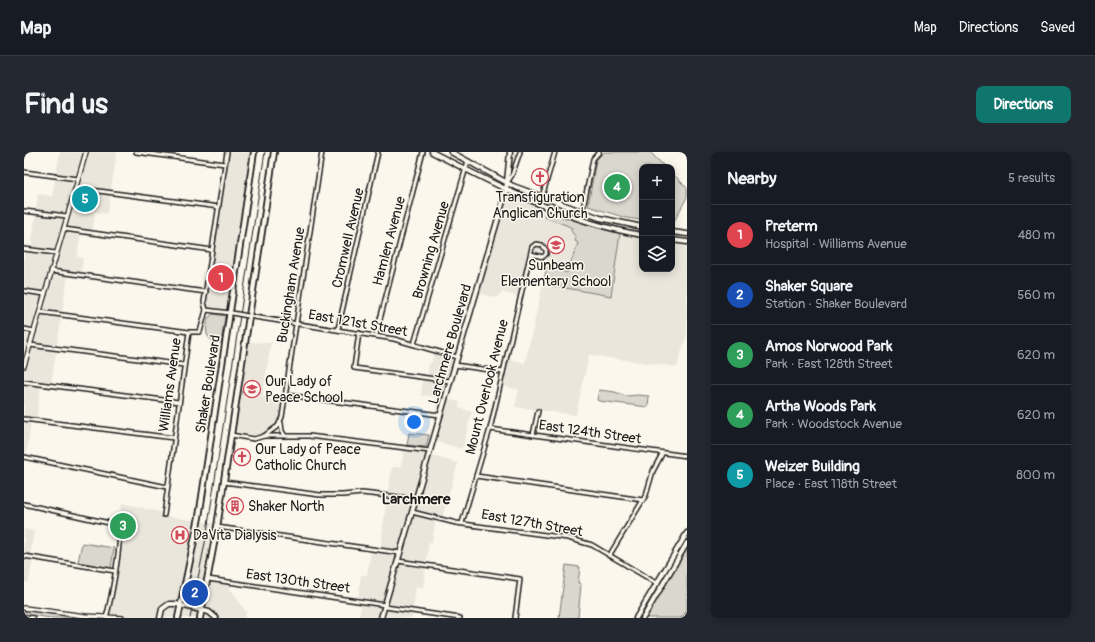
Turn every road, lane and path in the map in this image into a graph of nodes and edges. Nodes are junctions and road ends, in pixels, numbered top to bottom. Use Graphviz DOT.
graph roads {
  1 [pos="86,152"];
  2 [pos="136,152"];
  3 [pos="227,152"];
  4 [pos="254,152"];
  5 [pos="274,152"];
  6 [pos="322,152"];
  7 [pos="378,152"];
  8 [pos="424,152"];
  9 [pos="432,152"];
  10 [pos="451,152"];
  11 [pos="510,152"];
  12 [pos="520,152"];
  13 [pos="555,152"];
  14 [pos="599,152"];
  15 [pos="468,161"];
  16 [pos="225,164"];
  17 [pos="466,170"];
  18 [pos="24,172"];
  19 [pos="78,179"];
  20 [pos="507,183"];
  21 [pos="76,188"];
  22 [pos="506,191"];
  23 [pos="542,196"];
  24 [pos="540,204"];
  25 [pos="218,207"];
  26 [pos="24,211"];
  27 [pos="583,211"];
  28 [pos="67,216"];
  29 [pos="581,219"];
  30 [pos="639,226"];
  31 [pos="64,229"];
  32 [pos="675,232"];
  33 [pos="639,234"];
  34 [pos="687,234"];
  35 [pos="675,240"];
  36 [pos="687,242"];
  37 [pos="24,249"];
  38 [pos="212,250"];
  39 [pos="56,254"];
  40 [pos="531,254"];
  41 [pos="51,271"];
  42 [pos="24,291"];
  43 [pos="206,292"];
  44 [pos="45,294"];
  45 [pos="206,310"];
  46 [pos="40,312"];
  47 [pos="231,313"];
  48 [pos="248,316"];
  49 [pos="296,323"];
  50 [pos="24,329"];
  51 [pos="338,329"];
  52 [pos="34,331"];
  53 [pos="189,332"];
  54 [pos="359,332"];
  55 [pos="376,335"];
  56 [pos="414,344"];
  57 [pos="30,345"];
  58 [pos="457,357"];
  59 [pos="184,365"];
  60 [pos="455,365"];
  61 [pos="24,366"];
  62 [pos="503,372"];
  63 [pos="450,381"];
  64 [pos="24,382"];
  65 [pos="286,395"];
  66 [pos="179,402"];
  67 [pos="538,411"];
  68 [pos="440,415"];
  69 [pos="24,419"];
  70 [pos="281,421"];
  71 [pos="490,429"];
  72 [pos="231,435"];
  73 [pos="533,435"];
  74 [pos="264,436"];
  75 [pos="285,436"];
  76 [pos="174,438"];
  77 [pos="430,451"];
  78 [pos="662,454"];
  79 [pos="687,456"];
  80 [pos="24,457"];
  81 [pos="476,476"];
  82 [pos="224,482"];
  83 [pos="167,487"];
  84 [pos="416,499"];
  85 [pos="643,500"];
  86 [pos="24,504"];
  87 [pos="412,512"];
  88 [pos="164,516"];
  89 [pos="462,523"];
  90 [pos="217,527"];
  91 [pos="687,533"];
  92 [pos="687,543"];
  93 [pos="400,553"];
  94 [pos="24,556"];
  95 [pos="609,556"];
  96 [pos="398,561"];
  97 [pos="115,571"];
  98 [pos="208,579"];
  99 [pos="657,584"];
  100 [pos="662,586"];
  101 [pos="181,606"];
  102 [pos="385,606"];
  103 [pos="24,608"];
  104 [pos="202,610"];
  105 [pos="24,617"];
  106 [pos="33,618"];
  107 [pos="106,618"];
  108 [pos="122,618"];
  109 [pos="159,618"];
  110 [pos="178,618"];
  111 [pos="200,618"];
  112 [pos="216,618"];
  113 [pos="382,618"];
  114 [pos="460,618"];
  115 [pos="515,618"];
  116 [pos="636,618"];
  117 [pos="643,618"];
  1 -- 19 [label="street"];
  2 -- 16 [label="street"];
  3 -- 16 [label="street, Williams Avenue"];
  4 -- 47 [label="main road, Shaker Boulevard"];
  5 -- 48 [label="main road"];
  6 -- 49 [label="street, Buckingham Avenue"];
  7 -- 51 [label="street, Cromwell Avenue"];
  8 -- 55 [label="street, Hamlen Avenue"];
  9 -- 17 [label="main road"];
  10 -- 15 [label="main road"];
  11 -- 20 [label="main road, Larchmere Boulevard"];
  12 -- 20 [label="street"];
  13 -- 23 [label="street"];
  14 -- 27 [label="street"];
  15 -- 17 [label="street, Browning Avenue"];
  15 -- 20 [label="main road"];
  16 -- 25 [label="street, Williams Avenue"];
  17 -- 22 [label="main road"];
  17 -- 56 [label="street, Browning Avenue"];
  18 -- 19 [label="street"];
  19 -- 21 [label="street"];
  20 -- 22 [label="main road, Larchmere Boulevard"];
  20 -- 23 [label="main road"];
  21 -- 25 [label="street"];
  21 -- 28 [label="street"];
  22 -- 24 [label="main road"];
  22 -- 58 [label="main road, Larchmere Boulevard"];
  23 -- 24 [label="street"];
  23 -- 27 [label="main road"];
  24 -- 29 [label="main road"];
  25 -- 38 [label="street, Williams Avenue"];
  26 -- 28 [label="street"];
  27 -- 29 [label="street"];
  27 -- 30 [label="main road"];
  28 -- 31 [label="street"];
  29 -- 33 [label="main road"];
  31 -- 38 [label="street"];
  31 -- 39 [label="street"];
  32 -- 34 [label="main road"];
  35 -- 36 [label="main road"];
  37 -- 39 [label="street"];
  38 -- 43 [label="street, Williams Avenue"];
  39 -- 41 [label="street"];
  40 -- 40 [label="street"];
  40 -- 62 [label="street, Mount Overlook Avenue"];
  41 -- 43 [label="street"];
  41 -- 44 [label="street"];
  42 -- 44 [label="street"];
  43 -- 45 [label="street, Williams Avenue"];
  44 -- 46 [label="street"];
  45 -- 47 [label="street, East 121st Street"];
  45 -- 53 [label="street, Williams Avenue"];
  46 -- 52 [label="street"];
  46 -- 53 [label="street"];
  47 -- 48 [label="street, East 121st Street, bridge"];
  47 -- 101 [label="main road, Shaker Boulevard"];
  48 -- 49 [label="street, East 121st Street"];
  48 -- 72 [label="main road"];
  49 -- 51 [label="street, East 121st Street"];
  49 -- 65 [label="street, Buckingham Avenue"];
  50 -- 52 [label="street"];
  51 -- 54 [label="street, East 121st Street"];
  52 -- 57 [label="street"];
  53 -- 59 [label="street, Williams Avenue"];
  54 -- 55 [label="street, East 121st Street"];
  54 -- 63 [label="street"];
  55 -- 56 [label="street, East 121st Street"];
  56 -- 58 [label="street, East 121st Street"];
  57 -- 59 [label="street"];
  57 -- 61 [label="street"];
  58 -- 60 [label="main road, Larchmere Boulevard"];
  59 -- 66 [label="street, Williams Avenue"];
  60 -- 62 [label="street"];
  60 -- 63 [label="main road, Larchmere Boulevard"];
  62 -- 71 [label="street, Mount Overlook Avenue"];
  63 -- 68 [label="main road, Larchmere Boulevard"];
  64 -- 66 [label="street"];
  65 -- 68 [label="street"];
  65 -- 70 [label="street, Buckingham Avenue"];
  66 -- 76 [label="street, Williams Avenue"];
  67 -- 73 [label="street"];
  68 -- 77 [label="main road, Larchmere Boulevard"];
  69 -- 76 [label="street"];
  70 -- 74 [label="street"];
  70 -- 75 [label="street, Buckingham Avenue"];
  71 -- 73 [label="street, East 124th Street"];
  71 -- 81 [label="street, Mount Overlook Avenue"];
  72 -- 74 [label="street"];
  72 -- 82 [label="main road"];
  73 -- 78 [label="street, East 124th Street"];
  74 -- 75 [label="street"];
  75 -- 77 [label="street"];
  76 -- 83 [label="street, Williams Avenue"];
  77 -- 84 [label="main road, Larchmere Boulevard"];
  78 -- 79 [label="street, East 124th Street"];
  78 -- 85 [label="street"];
  80 -- 83 [label="street"];
  81 -- 85 [label="street"];
  81 -- 89 [label="street, Mount Overlook Avenue"];
  82 -- 84 [label="street"];
  82 -- 90 [label="main road"];
  83 -- 88 [label="street, Williams Avenue"];
  84 -- 87 [label="main road, Larchmere Boulevard"];
  85 -- 95 [label="street"];
  86 -- 97 [label="street"];
  87 -- 89 [label="street, East 127th Street"];
  87 -- 93 [label="main road, Larchmere Boulevard"];
  89 -- 95 [label="street, East 127th Street"];
  90 -- 93 [label="street"];
  90 -- 98 [label="main road"];
  91 -- 99 [label="main road"];
  92 -- 100 [label="main road"];
  93 -- 96 [label="main road, Larchmere Boulevard"];
  94 -- 97 [label="street"];
  95 -- 99 [label="street, East 127th Street"];
  96 -- 102 [label="main road, Larchmere Boulevard"];
  96 -- 115 [label="street"];
  97 -- 107 [label="street"];
  98 -- 102 [label="street, East 130th Street"];
  98 -- 104 [label="main road"];
  99 -- 100 [label="street, East 127th Street"];
  99 -- 116 [label="main road"];
  100 -- 117 [label="main road"];
  101 -- 104 [label="main road"];
  101 -- 109 [label="main road"];
  101 -- 110 [label="main road, Shaker Boulevard"];
  102 -- 113 [label="main road, Larchmere Boulevard"];
  102 -- 114 [label="street, East 130th Street"];
  103 -- 107 [label="street"];
  104 -- 111 [label="main road"];
  104 -- 112 [label="main road"];
  105 -- 106 [label="street"];
  107 -- 108 [label="street"];
}
